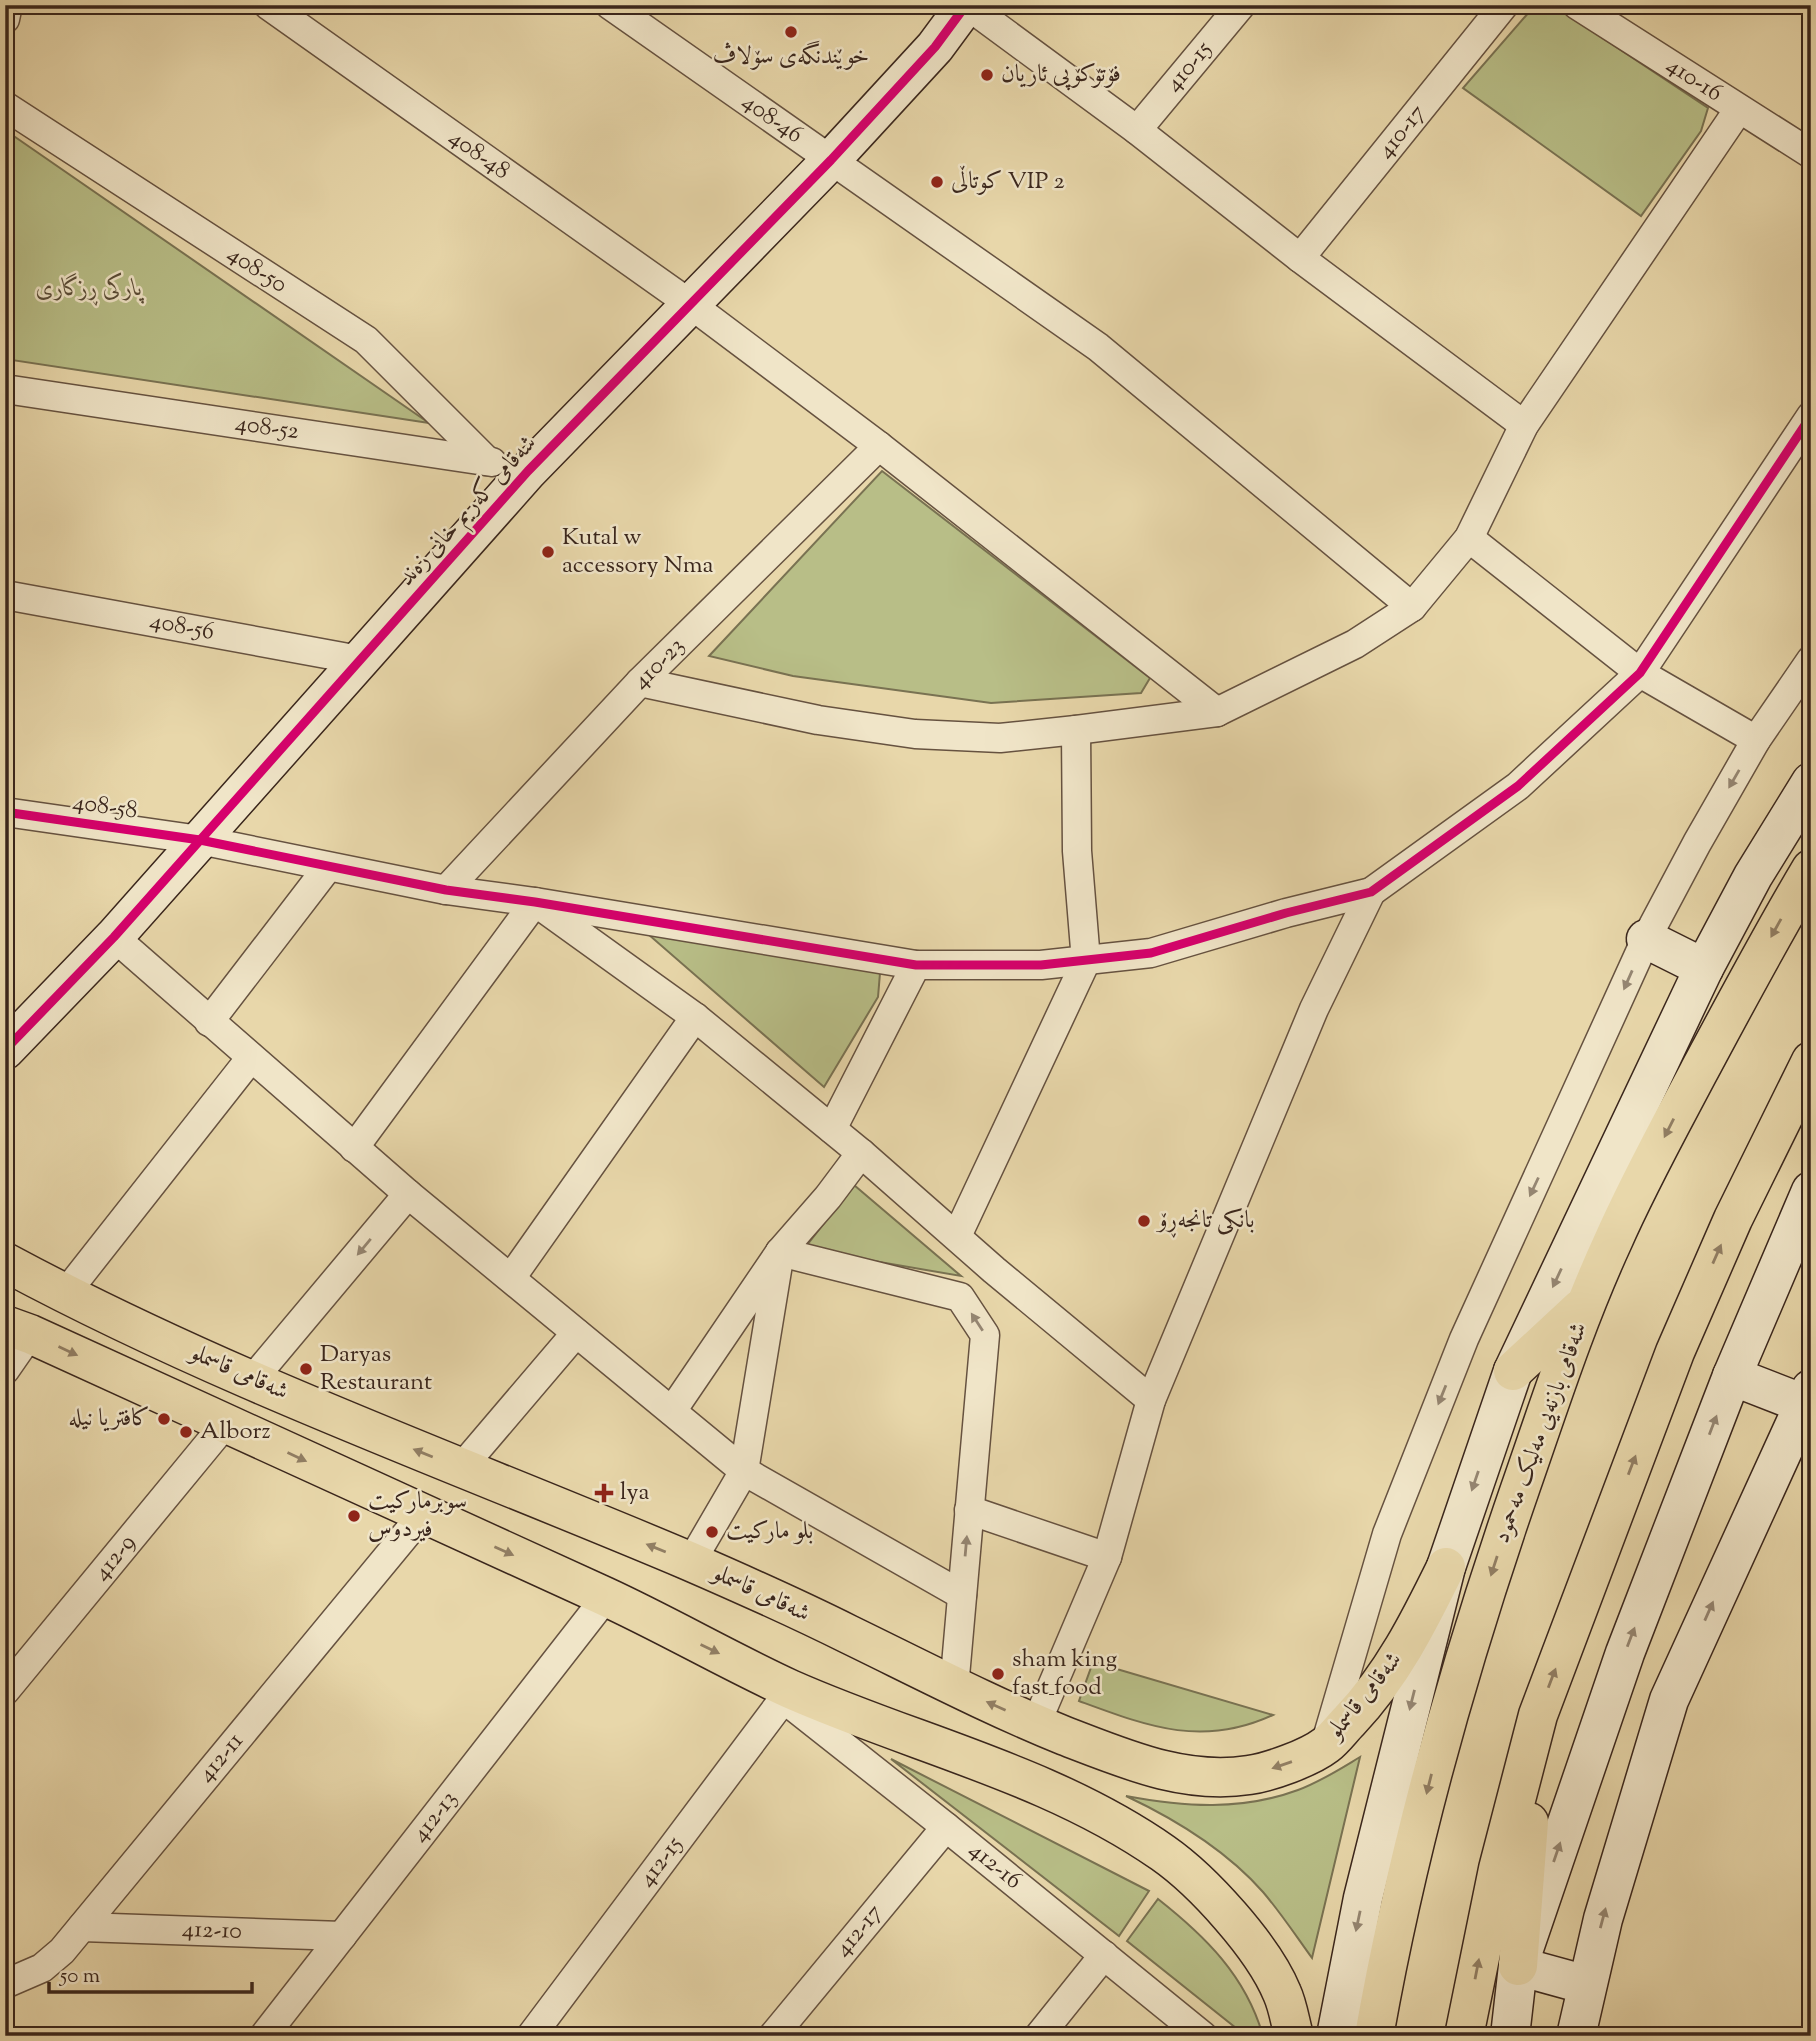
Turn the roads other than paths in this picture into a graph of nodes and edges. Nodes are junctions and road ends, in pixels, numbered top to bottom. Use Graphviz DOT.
graph roads {
  1 [pos="8,5"];
  2 [pos="268,5"];
  3 [pos="610,5"];
  4 [pos="967,5"];
  5 [pos="1241,5"];
  6 [pos="1504,5"];
  7 [pos="1577,5"];
  8 [pos="5,19"];
  9 [pos="5,106"];
  10 [pos="1739,109"];
  11 [pos="1137,130"];
  12 [pos="1811,155"];
  13 [pos="831,160"];
  14 [pos="1300,258"];
  15 [pos="691,304"];
  16 [pos="5,389"];
  17 [pos="1811,416"];
  18 [pos="1524,425"];
  19 [pos="879,446"];
  20 [pos="487,461"];
  21 [pos="528,471"];
  22 [pos="1469,538"];
  23 [pos="5,595"];
  24 [pos="1412,607"];
  25 [pos="359,660"];
  26 [pos="1811,660"];
  27 [pos="1640,673"];
  28 [pos="640,682"];
  29 [pos="1217,712"];
  30 [pos="1076,730"];
  31 [pos="1756,740"];
  32 [pos="1811,782"];
  33 [pos="5,812"];
  34 [pos="200,839"];
  35 [pos="328,867"];
  36 [pos="1811,869"];
  37 [pos="446,890"];
  38 [pos="1371,892"];
  39 [pos="535,902"];
  40 [pos="114,937"];
  41 [pos="1646,939"];
  42 [pos="1086,961"];
  43 [pos="916,965"];
  44 [pos="1704,968"];
  45 [pos="695,1017"];
  46 [pos="209,1022"];
  47 [pos="5,1050"];
  48 [pos="250,1059"];
  49 [pos="1811,1061"];
  50 [pos="832,1129"];
  51 [pos="354,1148"];
  52 [pos="861,1153"];
  53 [pos="1811,1191"];
  54 [pos="408,1194"];
  55 [pos="957,1236"];
  56 [pos="780,1252"];
  57 [pos="5,1262"];
  58 [pos="511,1279"];
  59 [pos="65,1294"];
  60 [pos="1587,1302"];
  61 [pos="18,1329"];
  62 [pos="576,1333"];
  63 [pos="5,1370"];
  64 [pos="1513,1371"];
  65 [pos="1732,1376"];
  66 [pos="252,1380"];
  67 [pos="1807,1397"];
  68 [pos="1151,1400"];
  69 [pos="672,1411"];
  70 [pos="225,1424"];
  71 [pos="461,1468"];
  72 [pos="744,1471"];
  73 [pos="969,1510"];
  74 [pos="423,1514"];
  75 [pos="1107,1557"];
  76 [pos="691,1562"];
  77 [pos="1446,1567"];
  78 [pos="961,1595"];
  79 [pos="606,1597"];
  80 [pos="954,1688"];
  81 [pos="5,1691"];
  82 [pos="788,1694"];
  83 [pos="1538,1715"];
  84 [pos="1036,1724"];
  85 [pos="1325,1746"];
  86 [pos="1010,1774"];
  87 [pos="946,1827"];
  88 [pos="82,1927"];
  89 [pos="342,1936"];
  90 [pos="1104,1955"];
  91 [pos="1518,1966"];
  92 [pos="5,1984"];
  93 [pos="1587,1985"];
  94 [pos="264,2036"];
  95 [pos="531,2036"];
  96 [pos="773,2036"];
  97 [pos="1039,2036"];
  98 [pos="1203,2036"];
  99 [pos="1294,2036"];
  100 [pos="1336,2036"];
  101 [pos="1374,2036"];
  102 [pos="1464,2036"];
  103 [pos="1510,2036"];
  104 [pos="1576,2036"];
  1 -- 8 [label="street"];
  2 -- 15 [label="street, 408-48"];
  3 -- 13 [label="street, 408-46"];
  4 -- 11 [label="street"];
  4 -- 13 [label="main road, شەقامی کەریم خانی زەند"];
  5 -- 11 [label="street, 410-15"];
  6 -- 14 [label="street, 410-17"];
  7 -- 10 [label="street, 410-16"];
  9 -- 20 [label="street, 408-50"];
  10 -- 12 [label="street, 410-16"];
  10 -- 18 [label="street"];
  11 -- 14 [label="street"];
  13 -- 15 [label="main road, شەقامی کەریم خانی زەند"];
  13 -- 24 [label="street, 408-46"];
  14 -- 18 [label="street"];
  15 -- 19 [label="street, 408-48"];
  15 -- 21 [label="main road, شەقامی کەریم خانی زەند"];
  16 -- 20 [label="street, 408-52"];
  17 -- 27 [label="street"];
  18 -- 22 [label="street"];
  19 -- 28 [label="street, 410-23"];
  19 -- 29 [label="street, 408-48"];
  20 -- 21 [label="street, 408-52"];
  21 -- 25 [label="main road, شەقامی کەریم خانی زەند"];
  22 -- 24 [label="street"];
  22 -- 27 [label="street"];
  23 -- 25 [label="street, 408-56"];
  24 -- 29 [label="street"];
  25 -- 34 [label="main road, شەقامی کەریم خانی زەند"];
  26 -- 31 [label="street"];
  27 -- 31 [label="street"];
  27 -- 38 [label="street"];
  28 -- 30 [label="street"];
  28 -- 37 [label="street, 410-23"];
  29 -- 30 [label="street"];
  30 -- 42 [label="street"];
  31 -- 41 [label="street, one-way"];
  32 -- 44 [label="main road"];
  33 -- 34 [label="street, 408-58"];
  34 -- 35 [label="street, 408-58"];
  34 -- 40 [label="main road, شەقامی کەریم خانی زەند"];
  35 -- 37 [label="street, 408-58"];
  35 -- 46 [label="street"];
  36 -- 60 [label="main road, شەقامی بازنەیی مەلیک مەحمود, one-way"];
  37 -- 39 [label="street, 408-58"];
  38 -- 42 [label="street, 408-58"];
  38 -- 68 [label="street"];
  39 -- 43 [label="street, 408-58"];
  39 -- 45 [label="street"];
  39 -- 51 [label="street"];
  40 -- 46 [label="street"];
  40 -- 47 [label="main road, شەقامی کەریم خانی زەند"];
  41 -- 44 [label="main road"];
  41 -- 85 [label="street, one-way"];
  42 -- 43 [label="street, 408-58"];
  42 -- 55 [label="street"];
  43 -- 50 [label="street"];
  44 -- 64 [label="main road, one-way"];
  45 -- 50 [label="street"];
  45 -- 58 [label="street"];
  46 -- 48 [label="street"];
  48 -- 51 [label="street"];
  48 -- 59 [label="street"];
  83 -- 49 [label="main road, one-way"];
  50 -- 52 [label="street"];
  51 -- 54 [label="street"];
  52 -- 55 [label="street"];
  52 -- 56 [label="street"];
  53 -- 65 [label="main road"];
  54 -- 58 [label="street"];
  54 -- 66 [label="street, one-way"];
  55 -- 68 [label="street"];
  56 -- 69 [label="street"];
  56 -- 72 [label="street"];
  73 -- 56 [label="street, one-way"];
  57 -- 59 [label="main road, شەقامی قاسملو"];
  58 -- 62 [label="street"];
  59 -- 66 [label="main road, شەقامی قاسملو"];
  60 -- 64 [label="main road"];
  60 -- 101 [label="main road, شەقامی بازنەیی مەلیک مەحمود, one-way"];
  61 -- 63 [label="street"];
  61 -- 70 [label="main road, one-way"];
  62 -- 69 [label="street"];
  62 -- 71 [label="street"];
  64 -- 77 [label="main road, one-way"];
  65 -- 67 [label="main road"];
  91 -- 65 [label="main road, one-way"];
  71 -- 66 [label="main road, شەقامی قاسملو, one-way"];
  93 -- 67 [label="main road, one-way"];
  68 -- 75 [label="street"];
  69 -- 72 [label="street"];
  70 -- 74 [label="main road, one-way"];
  70 -- 81 [label="street, 412-9"];
  76 -- 71 [label="main road, شەقامی قاسملو, one-way"];
  72 -- 76 [label="street"];
  72 -- 78 [label="street"];
  73 -- 75 [label="street"];
  78 -- 73 [label="street, one-way"];
  74 -- 79 [label="main road, one-way"];
  74 -- 88 [label="street, 412-11"];
  75 -- 84 [label="street"];
  76 -- 80 [label="main road, شەقامی قاسملو"];
  77 -- 85 [label="main road, شەقامی قاسملو"];
  77 -- 100 [label="main road, one-way"];
  78 -- 80 [label="street"];
  79 -- 82 [label="main road, one-way"];
  79 -- 89 [label="street, 412-13"];
  84 -- 80 [label="main road, شەقامی قاسملو, one-way"];
  82 -- 86 [label="main road"];
  82 -- 87 [label="street, 412-16"];
  82 -- 95 [label="street, 412-15"];
  83 -- 91 [label="main road"];
  102 -- 83 [label="main road, one-way"];
  85 -- 84 [label="main road, شەقامی قاسملو, one-way"];
  84 -- 86 [label="main road"];
  86 -- 99 [label="main road"];
  87 -- 90 [label="street, 412-16"];
  87 -- 96 [label="street, 412-17"];
  88 -- 89 [label="street, 412-10"];
  88 -- 92 [label="street, 412-11"];
  89 -- 94 [label="street, 412-13"];
  90 -- 97 [label="street"];
  90 -- 98 [label="street, 412-16"];
  91 -- 93 [label="main road"];
  91 -- 103 [label="main road"];
  93 -- 104 [label="main road"];
}
